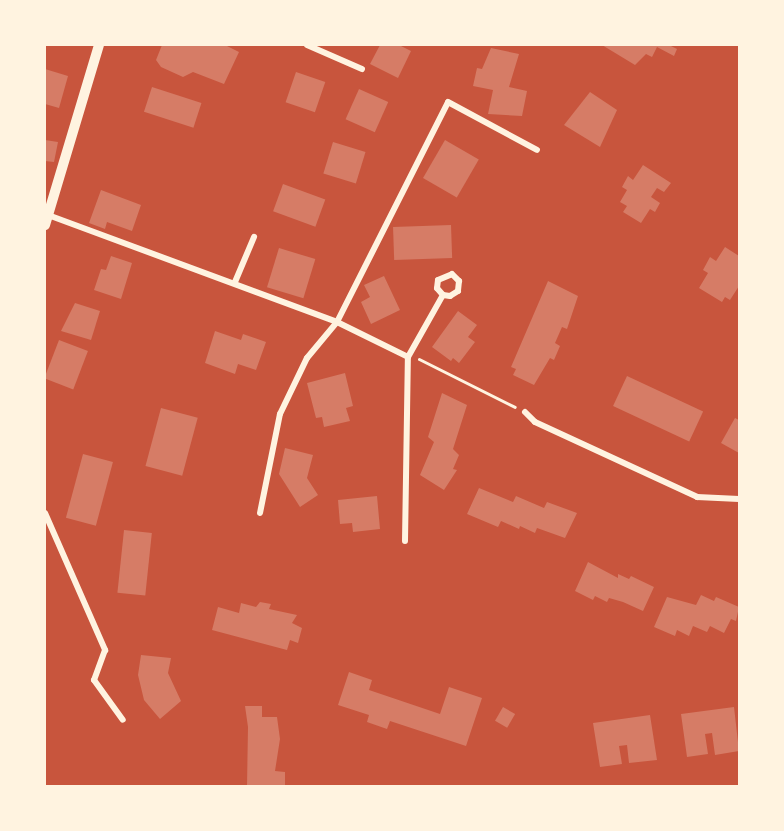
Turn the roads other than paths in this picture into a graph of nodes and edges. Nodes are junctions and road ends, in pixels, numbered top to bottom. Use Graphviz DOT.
graph roads {
  1 [pos="99,45"];
  2 [pos="307,45"];
  3 [pos="362,69"];
  4 [pos="537,150"];
  5 [pos="46,220"];
  6 [pos="254,237"];
  7 [pos="235,282"];
  8 [pos="443,295"];
  9 [pos="337,322"];
  10 [pos="408,357"];
  11 [pos="525,412"];
  12 [pos="739,499"];
  13 [pos="45,513"];
  14 [pos="260,513"];
  15 [pos="405,541"];
  16 [pos="123,720"];
  1 -- 5 [label="street"];
  2 -- 3 [label="street"];
  4 -- 9 [label="street"];
  5 -- 7 [label="street"];
  6 -- 7 [label="street"];
  7 -- 9 [label="street"];
  8 -- 10 [label="street"];
  9 -- 10 [label="street"];
  9 -- 14 [label="street"];
  10 -- 15 [label="street"];
  11 -- 12 [label="street"];
  13 -- 16 [label="street"];
}
